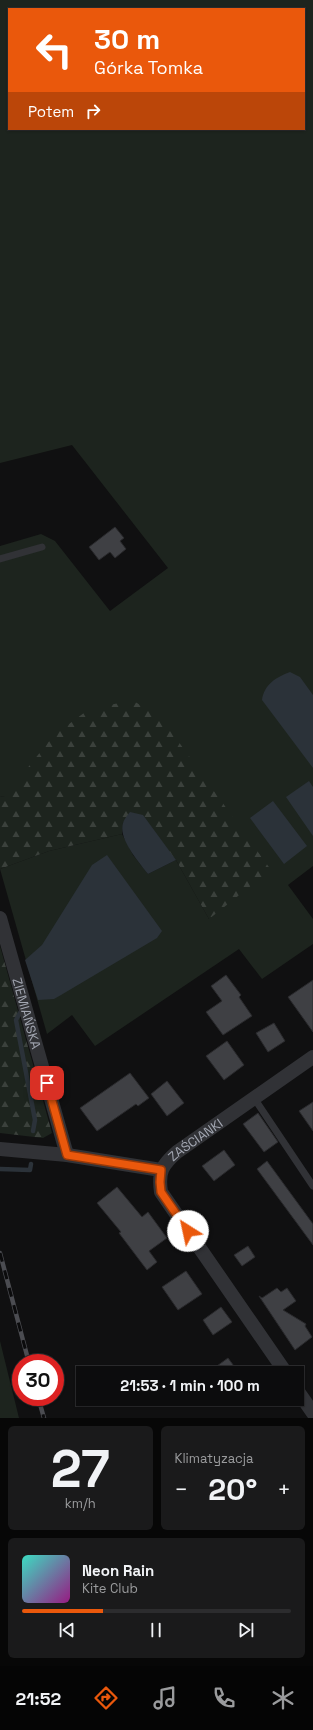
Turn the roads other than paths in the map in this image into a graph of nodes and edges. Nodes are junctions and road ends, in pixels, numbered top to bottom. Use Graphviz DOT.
graph roads {
  1 [pos="42,547"];
  2 [pos="0,559"];
  3 [pos="0,918"];
  4 [pos="313,1057"];
  5 [pos="254,1098"];
  6 [pos="0,1149"];
  7 [pos="67,1155"];
  8 [pos="161,1170"];
  9 [pos="313,1186"];
  10 [pos="281,1366"];
  11 [pos="304,1400"];
  12 [pos="313,1413"];
  1 -- 2 [label="lane"];
  3 -- 7 [label="street, ZIEMIAŃSKA"];
  4 -- 5 [label="street, ZAŚCIANKI"];
  5 -- 8 [label="street, ZAŚCIANKI"];
  5 -- 9 [label="lane"];
  6 -- 7 [label="street"];
  7 -- 8 [label="street"];
  8 -- 10 [label="street, ZAŚCIANKI"];
  11 -- 12 [label="street"];
}
